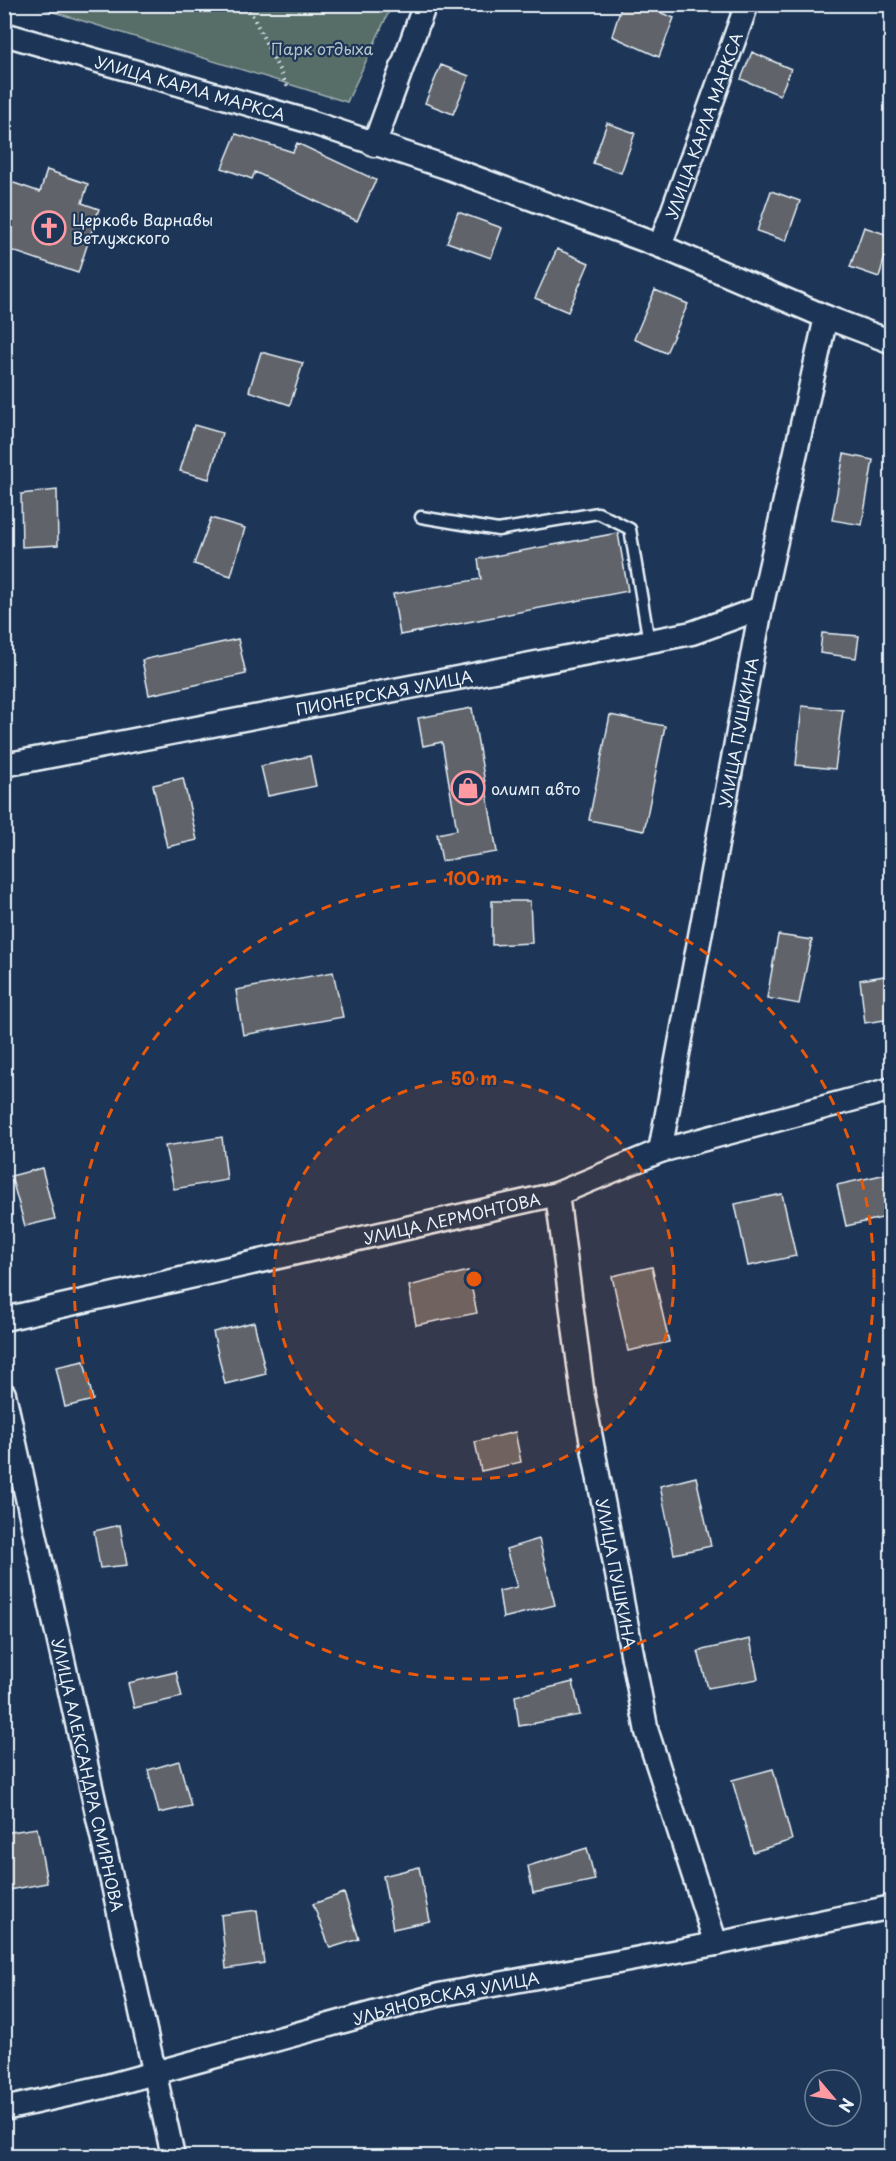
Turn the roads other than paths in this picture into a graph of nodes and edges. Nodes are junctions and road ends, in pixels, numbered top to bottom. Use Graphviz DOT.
graph roads {
  1 [pos="425,4"];
  2 [pos="747,4"];
  3 [pos="4,34"];
  4 [pos="374,145"];
  5 [pos="660,246"];
  6 [pos="826,317"];
  7 [pos="891,342"];
  8 [pos="421,518"];
  9 [pos="761,608"];
  10 [pos="649,642"];
  11 [pos="4,765"];
  12 [pos="891,1089"];
  13 [pos="660,1150"];
  14 [pos="557,1194"];
  15 [pos="4,1319"];
  16 [pos="4,1394"];
  17 [pos="891,1907"];
  18 [pos="716,1944"];
  19 [pos="156,2073"];
  20 [pos="4,2109"];
  21 [pos="173,2157"];
  1 -- 4 [label="street"];
  2 -- 5 [label="street, УЛИЦА КАРЛА МАРКСА"];
  3 -- 4 [label="street, УЛИЦА КАРЛА МАРКСА"];
  4 -- 5 [label="street, УЛИЦА КАРЛА МАРКСА"];
  5 -- 6 [label="street, УЛИЦА КАРЛА МАРКСА"];
  6 -- 7 [label="street, УЛИЦА КАРЛА МАРКСА"];
  6 -- 9 [label="street, УЛИЦА ПУШКИНА"];
  8 -- 10 [label="lane"];
  9 -- 10 [label="street, ПИОНЕРСКАЯ УЛИЦА"];
  9 -- 13 [label="street, УЛИЦА ПУШКИНА"];
  10 -- 11 [label="street, ПИОНЕРСКАЯ УЛИЦА"];
  12 -- 13 [label="street, УЛИЦА ЛЕРМОНТОВА"];
  13 -- 14 [label="street, УЛИЦА ЛЕРМОНТОВА"];
  14 -- 15 [label="street, УЛИЦА ЛЕРМОНТОВА"];
  14 -- 18 [label="street, УЛИЦА ПУШКИНА"];
  16 -- 19 [label="street, УЛИЦА АЛЕКСАНДРА СМИРНОВА"];
  17 -- 18 [label="street, УЛЬЯНОВСКАЯ УЛИЦА"];
  18 -- 19 [label="street, УЛЬЯНОВСКАЯ УЛИЦА"];
  19 -- 20 [label="street, УЛЬЯНОВСКАЯ УЛИЦА"];
  19 -- 21 [label="street, УЛИЦА АЛЕКСАНДРА СМИРНОВА"];
}
